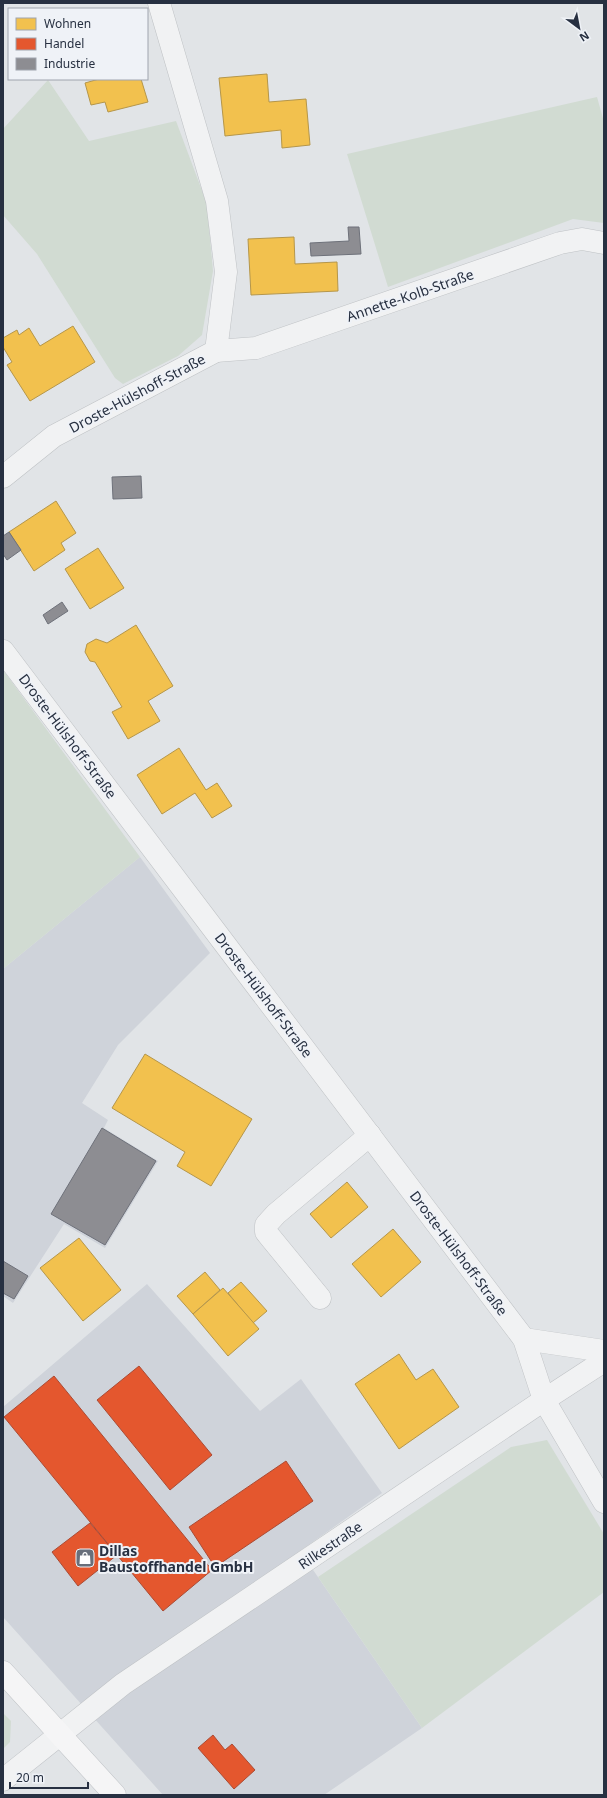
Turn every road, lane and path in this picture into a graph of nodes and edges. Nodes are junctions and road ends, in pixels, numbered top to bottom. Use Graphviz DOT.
graph roads {
  1 [pos="159,3"];
  2 [pos="604,243"];
  3 [pos="216,351"];
  4 [pos="3,477"];
  5 [pos="3,651"];
  6 [pos="370,1135"];
  7 [pos="320,1298"];
  8 [pos="524,1339"];
  9 [pos="604,1351"];
  10 [pos="604,1361"];
  11 [pos="544,1400"];
  12 [pos="604,1502"];
  13 [pos="3,1672"];
  14 [pos="60,1735"];
  15 [pos="3,1780"];
  16 [pos="115,1795"];
  1 -- 3 [label="street, Droste-Hülshoff-Straße"];
  2 -- 3 [label="street, Annette-Kolb-Straße"];
  3 -- 4 [label="street, Droste-Hülshoff-Straße"];
  5 -- 6 [label="street, Droste-Hülshoff-Straße"];
  6 -- 7 [label="street"];
  6 -- 8 [label="street, Droste-Hülshoff-Straße"];
  8 -- 9 [label="street"];
  8 -- 11 [label="street, Droste-Hülshoff-Straße"];
  10 -- 11 [label="street, Rilkestraße"];
  11 -- 12 [label="street, Droste-Hülshoff-Straße"];
  11 -- 14 [label="street, Rilkestraße"];
  13 -- 14 [label="main road"];
  14 -- 15 [label="street, Rilkestraße"];
  14 -- 16 [label="main road"];
}
